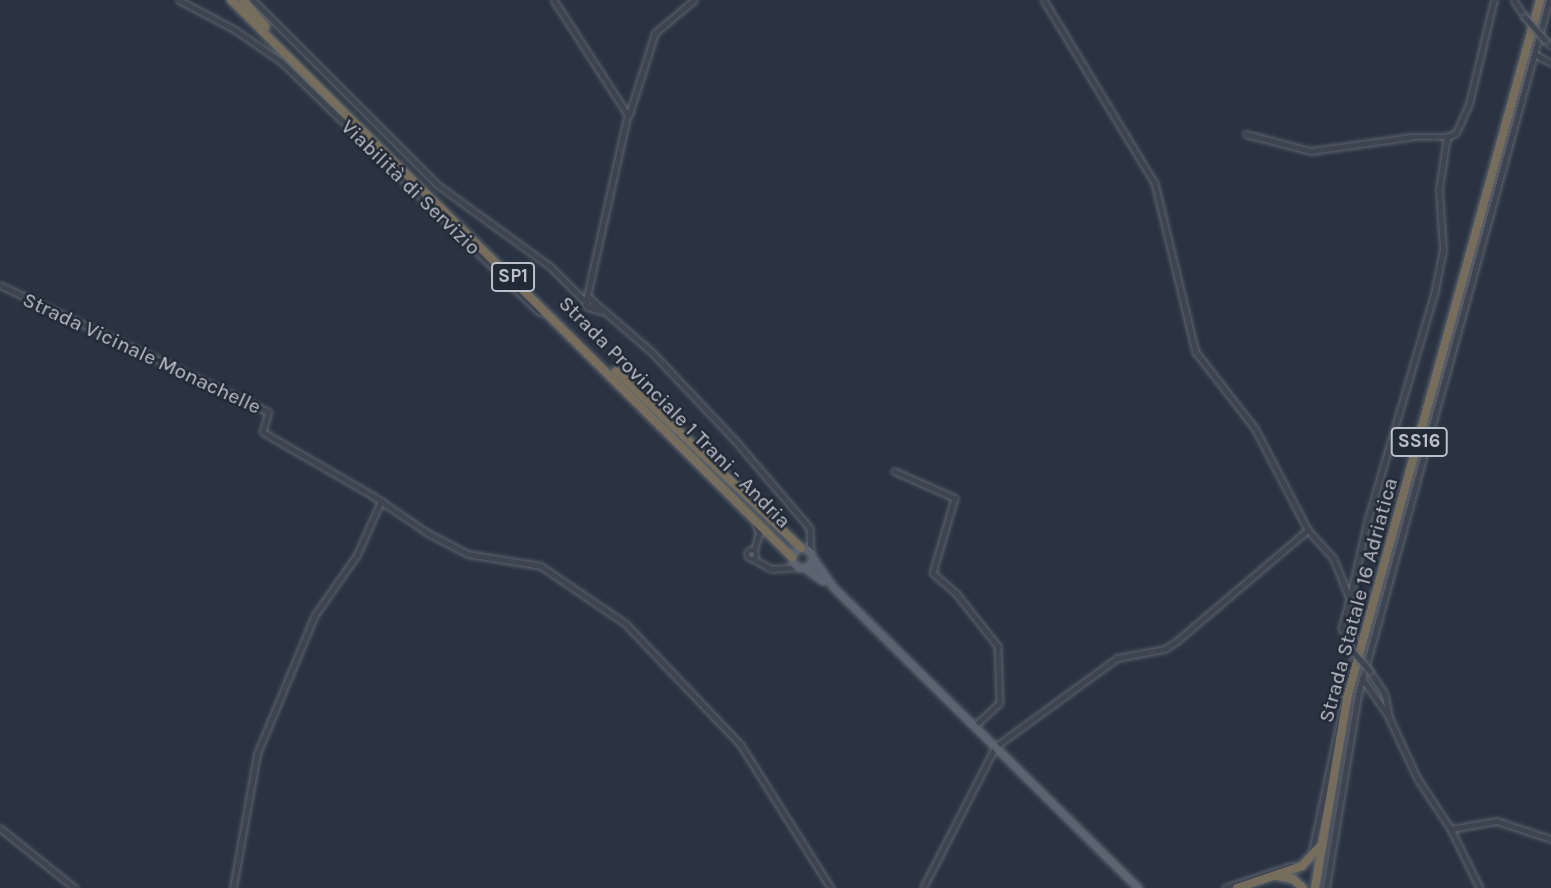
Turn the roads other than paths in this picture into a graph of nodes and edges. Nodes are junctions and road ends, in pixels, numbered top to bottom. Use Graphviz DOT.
graph roads {
  1 [pos="180,0"];
  2 [pos="231,0"];
  3 [pos="240,0"];
  4 [pos="253,0"];
  5 [pos="554,0"];
  6 [pos="1044,0"];
  7 [pos="1494,0"];
  8 [pos="1514,0"];
  9 [pos="1542,0"];
  10 [pos="1549,0"];
  11 [pos="690,1"];
  12 [pos="1551,46"];
  13 [pos="1535,54"];
  14 [pos="1551,63"];
  15 [pos="628,116"];
  16 [pos="1246,134"];
  17 [pos="1447,137"];
  18 [pos="0,285"];
  19 [pos="590,300"];
  20 [pos="600,311"];
  21 [pos="894,471"];
  22 [pos="381,500"];
  23 [pos="1308,530"];
  24 [pos="813,544"];
  25 [pos="802,548"];
  26 [pos="754,550"];
  27 [pos="811,555"];
  28 [pos="792,557"];
  29 [pos="754,559"];
  30 [pos="801,567"];
  31 [pos="832,587"];
  32 [pos="1350,600"];
  33 [pos="1346,611"];
  34 [pos="1362,678"];
  35 [pos="1390,719"];
  36 [pos="974,726"];
  37 [pos="995,747"];
  38 [pos="1325,824"];
  39 [pos="0,828"];
  40 [pos="1451,829"];
  41 [pos="1551,839"];
  42 [pos="1270,876"];
  43 [pos="75,888"];
  44 [pos="233,888"];
  45 [pos="831,888"];
  46 [pos="923,888"];
  47 [pos="1138,888"];
  48 [pos="1225,888"];
  49 [pos="1237,888"];
  50 [pos="1303,888"];
  51 [pos="1317,888"];
  52 [pos="1326,888"];
  53 [pos="1480,888"];
  1 -- 26 [label="street, Viabilità di Servizio"];
  2 -- 28 [label="highway, Strada Provinciale 1 Trani - Andria / SP1"];
  3 -- 25 [label="highway, Strada Provinciale 1 Trani - Andria / SP1"];
  4 -- 19 [label="street"];
  5 -- 15 [label="street"];
  6 -- 23 [label="street"];
  7 -- 17 [label="street"];
  8 -- 12 [label="street, bridge"];
  9 -- 38 [label="highway, Strada Statale 16 Adriatica / SS16"];
  9 -- 51 [label="highway, Strada Statale 16 Adriatica / SS16"];
  10 -- 13 [label="street"];
  11 -- 15 [label="street"];
  13 -- 14 [label="street"];
  13 -- 34 [label="street"];
  15 -- 19 [label="street"];
  16 -- 17 [label="street"];
  17 -- 32 [label="street"];
  18 -- 22 [label="street, Strada Vicinale Monachelle"];
  19 -- 20 [label="street"];
  19 -- 20 [label="street"];
  20 -- 24 [label="street"];
  21 -- 36 [label="street"];
  22 -- 44 [label="street"];
  22 -- 45 [label="street, Strada Vicinale Monachelle"];
  23 -- 32 [label="street"];
  23 -- 37 [label="street"];
  24 -- 25 [label="street"];
  24 -- 27 [label="street"];
  25 -- 27 [label="main road, Strada Provinciale 1 Trani - Andria / SP1"];
  25 -- 28 [label="main road, Strada Provinciale 1 Trani - Andria"];
  26 -- 29 [label="street"];
  26 -- 29 [label="street"];
  27 -- 30 [label="main road"];
  27 -- 31 [label="main road, Strada Provinciale 1 Trani - Andria / SP1"];
  28 -- 30 [label="main road, Strada Provinciale 1 Trani - Andria / SP1"];
  29 -- 30 [label="street"];
  30 -- 31 [label="main road, Strada Provinciale 1 Trani - Andria / SP1"];
  31 -- 36 [label="main road, Strada Provinciale 1 Trani - Andria / SP1"];
  32 -- 33 [label="street"];
  33 -- 35 [label="street, bridge"];
  33 -- 48 [label="street"];
  34 -- 35 [label="street"];
  34 -- 52 [label="street"];
  35 -- 40 [label="street"];
  36 -- 37 [label="main road, Strada Provinciale 1 Trani - Andria / SP1"];
  37 -- 46 [label="street"];
  37 -- 47 [label="main road, Strada Provinciale 1 Trani - Andria / SP1"];
  38 -- 42 [label="highway, SS16"];
  38 -- 51 [label="highway, Strada Statale 16 Adriatica / SS16"];
  39 -- 43 [label="street"];
  40 -- 41 [label="street"];
  40 -- 53 [label="street"];
  42 -- 49 [label="highway, SS16"];
  42 -- 50 [label="highway"];
}
